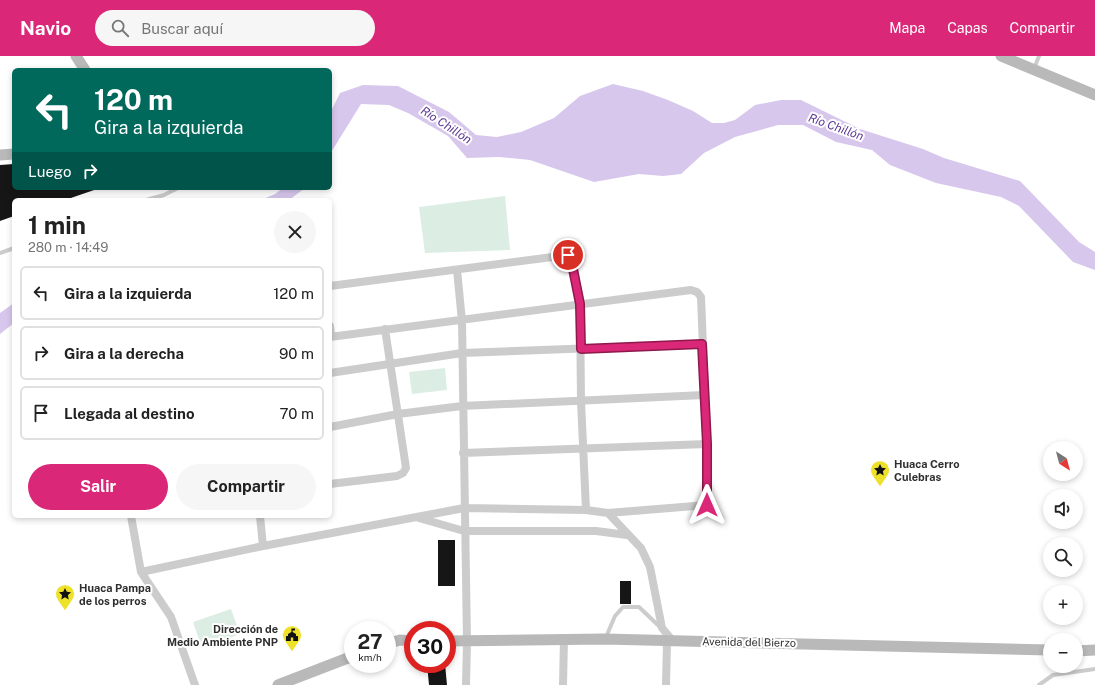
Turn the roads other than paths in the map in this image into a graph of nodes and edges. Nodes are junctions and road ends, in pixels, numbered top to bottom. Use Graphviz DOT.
graph roads {
  1 [pos="76,56"];
  2 [pos="1001,56"];
  3 [pos="1039,56"];
  4 [pos="84,68"];
  5 [pos="1034,70"];
  6 [pos="1095,96"];
  7 [pos="12,154"];
  8 [pos="0,155"];
  9 [pos="174,190"];
  10 [pos="153,198"];
  11 [pos="12,249"];
  12 [pos="0,253"];
  13 [pos="457,270"];
  14 [pos="332,286"];
  15 [pos="580,304"];
  16 [pos="462,321"];
  17 [pos="384,330"];
  18 [pos="332,337"];
  19 [pos="702,344"];
  20 [pos="581,349"];
  21 [pos="462,353"];
  22 [pos="389,363"];
  23 [pos="332,373"];
  24 [pos="704,395"];
  25 [pos="581,400"];
  26 [pos="462,406"];
  27 [pos="398,414"];
  28 [pos="332,426"];
  29 [pos="707,444"];
  30 [pos="583,449"];
  31 [pos="463,453"];
  32 [pos="332,484"];
  33 [pos="464,508"];
  34 [pos="586,510"];
  35 [pos="608,513"];
  36 [pos="131,518"];
  37 [pos="260,518"];
  38 [pos="418,518"];
  39 [pos="464,531"];
  40 [pos="627,535"];
  41 [pos="263,546"];
  42 [pos="141,572"];
  43 [pos="662,628"];
  44 [pos="564,639"];
  45 [pos="605,639"];
  46 [pos="456,641"];
  47 [pos="467,641"];
  48 [pos="670,641"];
  49 [pos="1043,650"];
  50 [pos="1095,650"];
  51 [pos="1083,651"];
  52 [pos="344,659"];
  53 [pos="1095,669"];
  54 [pos="195,685"];
  55 [pos="278,685"];
  56 [pos="466,685"];
  57 [pos="563,685"];
  58 [pos="666,685"];
  59 [pos="1039,685"];
  1 -- 4 [label="street"];
  2 -- 5 [label="street"];
  3 -- 5 [label="lane"];
  5 -- 6 [label="street"];
  7 -- 8 [label="street"];
  9 -- 10 [label="lane"];
  11 -- 12 [label="lane"];
  13 -- 14 [label="street"];
  13 -- 15 [label="street"];
  13 -- 16 [label="street"];
  15 -- 16 [label="street"];
  15 -- 19 [label="street"];
  15 -- 20 [label="street"];
  16 -- 17 [label="street"];
  16 -- 21 [label="street"];
  17 -- 18 [label="street"];
  17 -- 22 [label="street"];
  19 -- 20 [label="street"];
  19 -- 24 [label="street"];
  20 -- 21 [label="street"];
  20 -- 25 [label="street"];
  21 -- 22 [label="street"];
  21 -- 26 [label="street"];
  22 -- 23 [label="street"];
  22 -- 27 [label="street"];
  24 -- 25 [label="street"];
  24 -- 29 [label="street"];
  25 -- 26 [label="street"];
  25 -- 30 [label="street"];
  26 -- 27 [label="street"];
  26 -- 31 [label="street"];
  27 -- 28 [label="street"];
  27 -- 32 [label="street"];
  29 -- 30 [label="street"];
  29 -- 35 [label="street"];
  30 -- 31 [label="street"];
  30 -- 34 [label="street"];
  31 -- 33 [label="street"];
  33 -- 34 [label="street"];
  33 -- 38 [label="street"];
  33 -- 39 [label="street"];
  34 -- 35 [label="street"];
  35 -- 40 [label="street"];
  36 -- 42 [label="street"];
  37 -- 41 [label="street"];
  38 -- 39 [label="street"];
  38 -- 41 [label="street"];
  39 -- 40 [label="street"];
  39 -- 47 [label="street"];
  40 -- 43 [label="street"];
  41 -- 42 [label="street"];
  42 -- 54 [label="street"];
  43 -- 45 [label="lane"];
  43 -- 48 [label="street"];
  44 -- 45 [label="street, Avenida del Bierzo"];
  44 -- 47 [label="street, Avenida del Bierzo"];
  44 -- 57 [label="street"];
  45 -- 48 [label="street, Avenida del Bierzo"];
  46 -- 47 [label="street, Avenida del Bierzo"];
  47 -- 56 [label="street"];
  48 -- 49 [label="street, Avenida del Bierzo"];
  48 -- 58 [label="street"];
  50 -- 51 [label="street"];
  52 -- 55 [label="street"];
  53 -- 59 [label="lane"];
}
